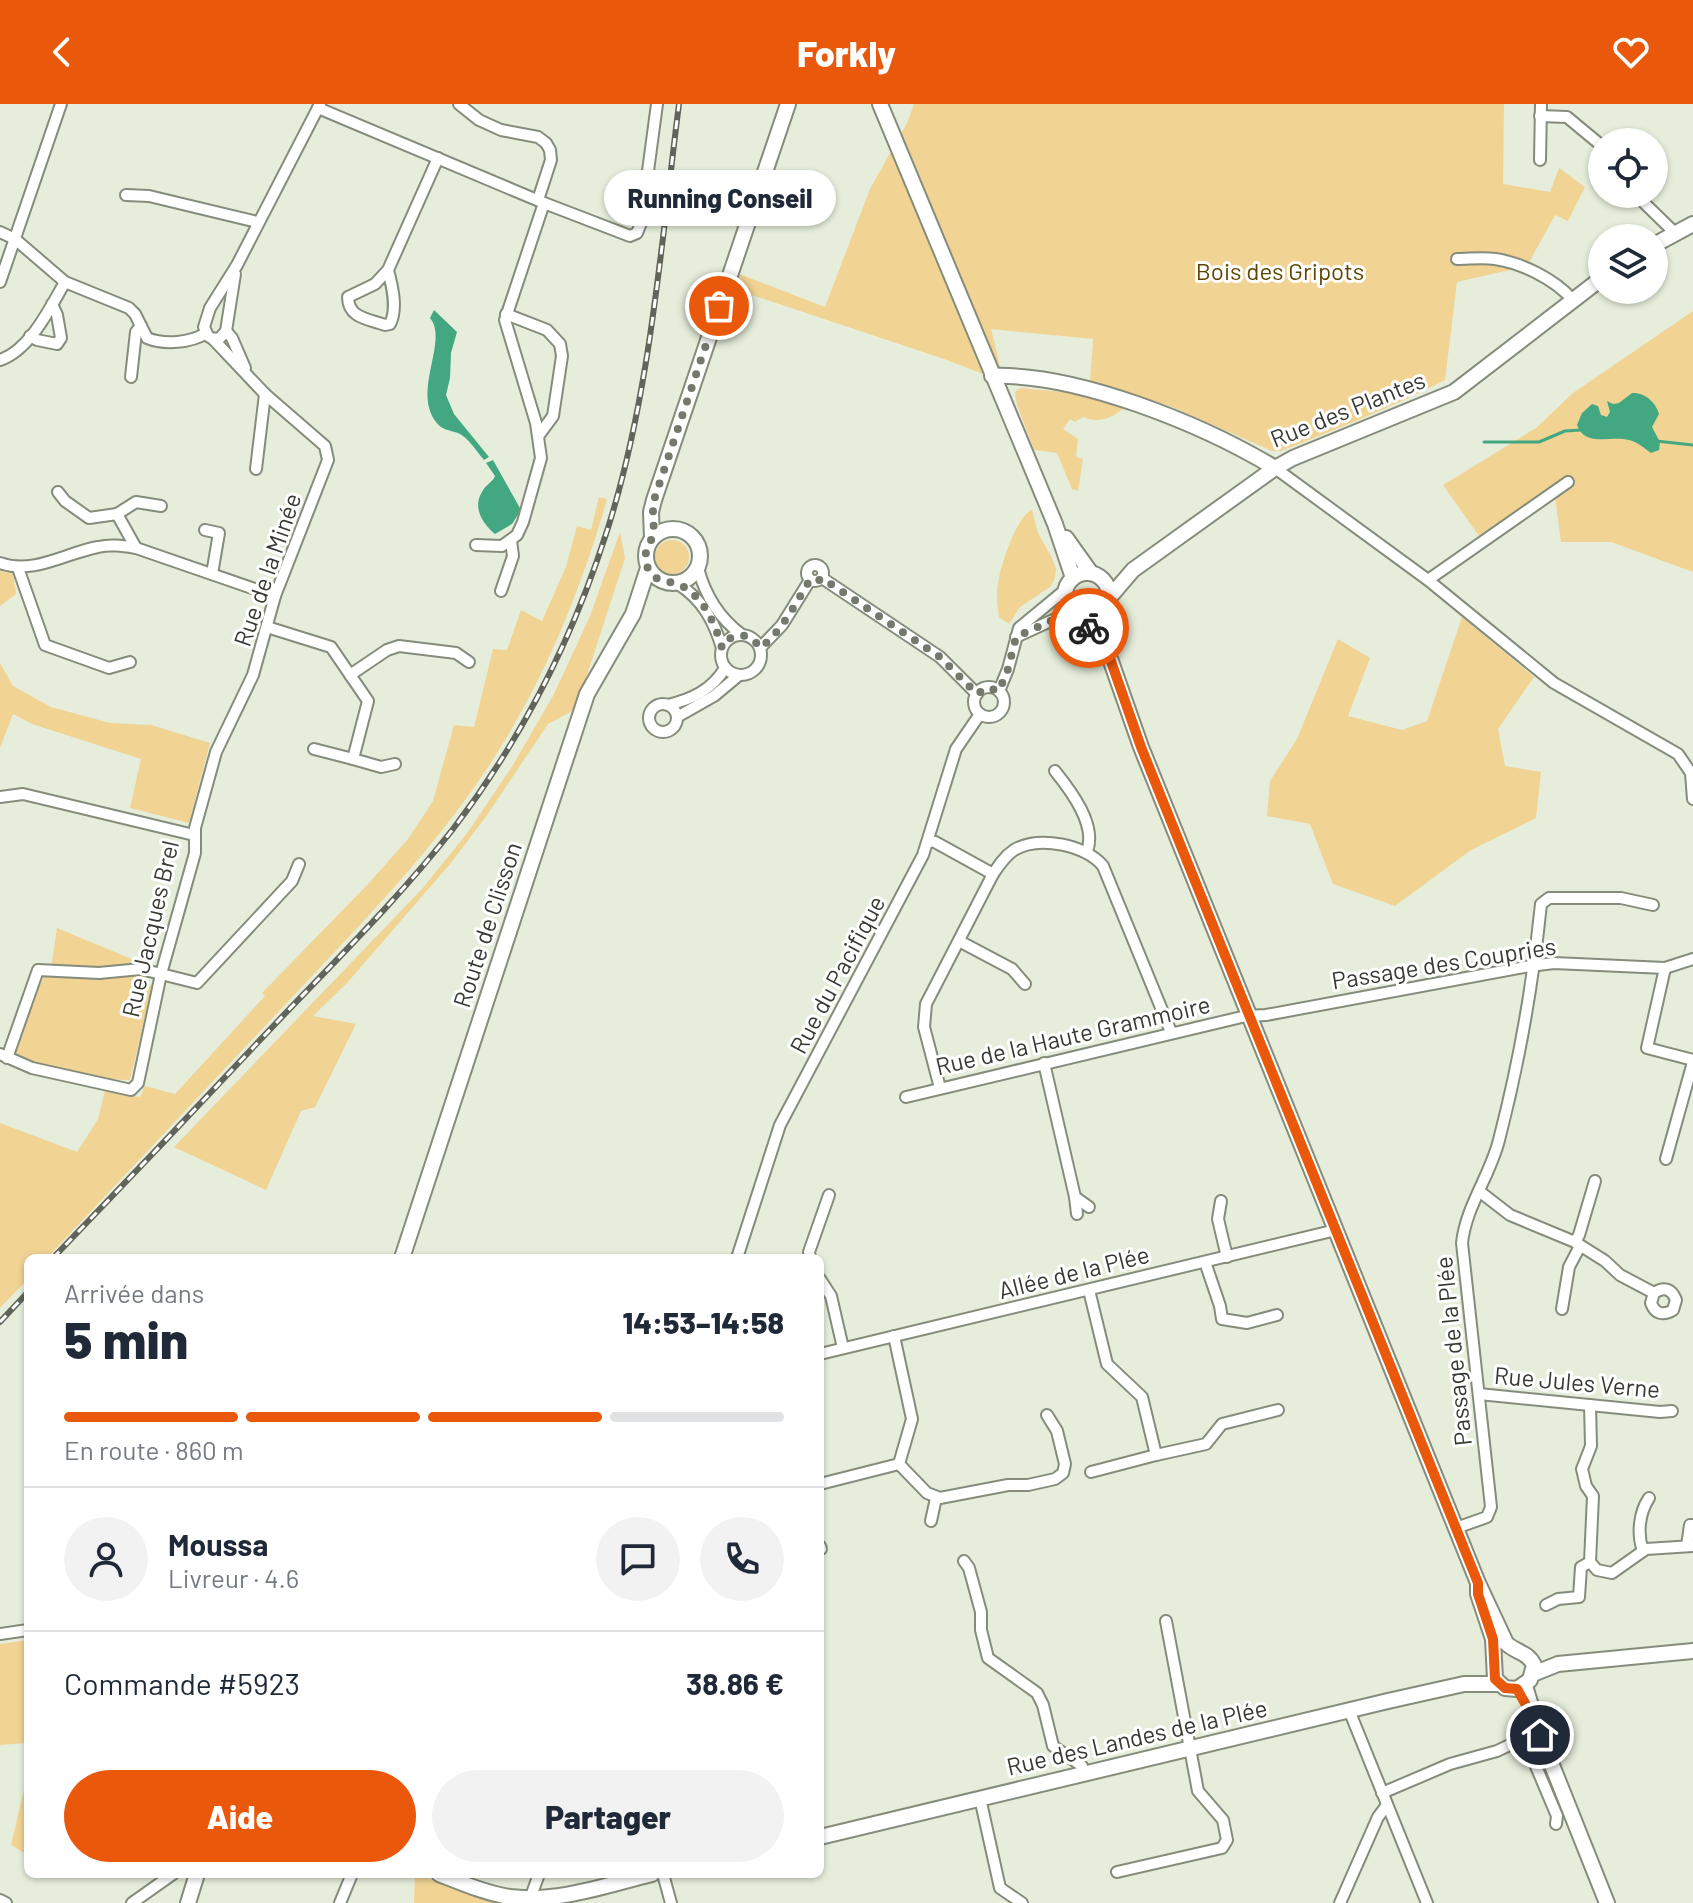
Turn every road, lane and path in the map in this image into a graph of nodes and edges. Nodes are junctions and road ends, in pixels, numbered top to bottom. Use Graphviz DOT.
graph roads {
  1 [pos="61,104"];
  2 [pos="459,104"];
  3 [pos="657,104"];
  4 [pos="788,104"];
  5 [pos="880,104"];
  6 [pos="1541,104"];
  7 [pos="1559,104"];
  8 [pos="319,106"];
  9 [pos="1540,116"];
  10 [pos="1567,117"];
  11 [pos="1588,134"];
  12 [pos="438,158"];
  13 [pos="1540,160"];
  14 [pos="126,195"];
  15 [pos="541,201"];
  16 [pos="1649,208"];
  17 [pos="257,222"];
  18 [pos="1693,224"];
  19 [pos="0,232"];
  20 [pos="1676,234"];
  21 [pos="1668,238"];
  22 [pos="15,239"];
  23 [pos="1457,259"];
  24 [pos="237,265"];
  25 [pos="388,270"];
  26 [pos="0,282"];
  27 [pos="65,282"];
  28 [pos="1588,288"];
  29 [pos="1572,299"];
  30 [pos="52,304"];
  31 [pos="506,314"];
  32 [pos="209,319"];
  33 [pos="141,326"];
  34 [pos="226,328"];
  35 [pos="30,336"];
  36 [pos="210,336"];
  37 [pos="0,360"];
  38 [pos="992,376"];
  39 [pos="131,377"];
  40 [pos="249,378"];
  41 [pos="265,394"];
  42 [pos="539,435"];
  43 [pos="1275,468"];
  44 [pos="256,469"];
  45 [pos="1568,482"];
  46 [pos="658,487"];
  47 [pos="58,492"];
  48 [pos="161,506"];
  49 [pos="117,514"];
  50 [pos="1055,524"];
  51 [pos="674,529"];
  52 [pos="205,530"];
  53 [pos="652,538"];
  54 [pos="511,541"];
  55 [pos="476,545"];
  56 [pos="136,548"];
  57 [pos="0,563"];
  58 [pos="18,568"];
  59 [pos="648,568"];
  60 [pos="698,568"];
  61 [pos="1133,570"];
  62 [pos="212,574"];
  63 [pos="1095,575"];
  64 [pos="1428,580"];
  65 [pos="672,584"];
  66 [pos="1069,584"];
  67 [pos="501,591"];
  68 [pos="275,596"];
  69 [pos="1106,604"];
  70 [pos="633,614"];
  71 [pos="1077,616"];
  72 [pos="267,627"];
  73 [pos="742,635"];
  74 [pos="1016,637"];
  75 [pos="722,648"];
  76 [pos="760,648"];
  77 [pos="1107,650"];
  78 [pos="130,662"];
  79 [pos="469,662"];
  80 [pos="725,668"];
  81 [pos="350,675"];
  82 [pos="738,676"];
  83 [pos="999,691"];
  84 [pos="977,694"];
  85 [pos="668,705"];
  86 [pos="980,714"];
  87 [pos="677,717"];
  88 [pos="314,749"];
  89 [pos="353,759"];
  90 [pos="395,764"];
  91 [pos="1055,771"];
  92 [pos="209,779"];
  93 [pos="0,797"];
  94 [pos="1693,799"];
  95 [pos="194,835"];
  96 [pos="928,841"];
  97 [pos="1087,851"];
  98 [pos="299,864"];
  99 [pos="993,874"];
  100 [pos="1653,905"];
  101 [pos="959,941"];
  102 [pos="1693,959"];
  103 [pos="1535,965"];
  104 [pos="1665,968"];
  105 [pos="161,974"];
  106 [pos="1025,984"];
  107 [pos="1250,1016"];
  108 [pos="1171,1032"];
  109 [pos="4,1056"];
  110 [pos="1693,1061"];
  111 [pos="1044,1063"];
  112 [pos="940,1088"];
  113 [pos="906,1097"];
  114 [pos="1666,1159"];
  115 [pos="1595,1181"];
  116 [pos="1479,1191"];
  117 [pos="829,1195"];
  118 [pos="1075,1197"];
  119 [pos="1221,1201"];
  120 [pos="1089,1207"];
  121 [pos="1077,1214"];
  122 [pos="1336,1230"];
  123 [pos="1577,1244"];
  124 [pos="403,1254"];
  125 [pos="738,1254"];
  126 [pos="809,1254"];
  127 [pos="1227,1257"];
  128 [pos="1205,1262"];
  129 [pos="824,1285"];
  130 [pos="1089,1290"];
  131 [pos="1654,1293"];
  132 [pos="1562,1309"];
  133 [pos="1277,1315"];
  134 [pos="894,1336"];
  135 [pos="843,1348"];
  136 [pos="824,1353"];
  137 [pos="1479,1394"];
  138 [pos="1590,1405"];
  139 [pos="1278,1410"];
  140 [pos="1672,1411"];
  141 [pos="1047,1415"];
  142 [pos="1156,1455"];
  143 [pos="899,1464"];
  144 [pos="1091,1472"];
  145 [pos="824,1483"];
  146 [pos="936,1498"];
  147 [pos="1649,1498"];
  148 [pos="931,1521"];
  149 [pos="1693,1525"];
  150 [pos="1456,1528"];
  151 [pos="1690,1546"];
  152 [pos="1643,1551"];
  153 [pos="964,1561"];
  154 [pos="1590,1562"];
  155 [pos="1478,1583"];
  156 [pos="1546,1605"];
  157 [pos="1166,1621"];
  158 [pos="24,1631"];
  159 [pos="0,1634"];
  160 [pos="1512,1649"];
  161 [pos="1693,1651"];
  162 [pos="1530,1658"];
  163 [pos="1494,1663"];
  164 [pos="1558,1664"];
  165 [pos="1525,1683"];
  166 [pos="1464,1684"];
  167 [pos="1499,1684"];
  168 [pos="1349,1710"];
  169 [pos="1189,1748"];
  170 [pos="1084,1774"];
  171 [pos="1382,1793"];
  172 [pos="980,1798"];
  173 [pos="1387,1805"];
  174 [pos="1556,1824"];
  175 [pos="824,1836"];
  176 [pos="1117,1872"];
  177 [pos="167,1878"];
  178 [pos="196,1878"];
  179 [pos="350,1878"];
  180 [pos="449,1878"];
  181 [pos="538,1878"];
  182 [pos="636,1878"];
  183 [pos="664,1878"];
  184 [pos="530,1899"];
  185 [pos="0,1900"];
  186 [pos="6,1903"];
  187 [pos="132,1903"];
  188 [pos="188,1903"];
  189 [pos="340,1903"];
  190 [pos="671,1903"];
  191 [pos="1022,1903"];
  192 [pos="1340,1903"];
  193 [pos="1427,1903"];
  194 [pos="1607,1903"];
  1 -- 22 [label="street"];
  2 -- 15 [label="street"];
  3 -- 15 [label="street"];
  4 -- 46 [label="main road"];
  5 -- 38 [label="main road"];
  6 -- 9 [label="street"];
  7 -- 10 [label="street"];
  8 -- 12 [label="street"];
  8 -- 17 [label="street"];
  9 -- 10 [label="street"];
  9 -- 13 [label="street"];
  10 -- 11 [label="street"];
  12 -- 15 [label="street"];
  12 -- 25 [label="street"];
  14 -- 17 [label="street"];
  15 -- 31 [label="street"];
  16 -- 20 [label="street"];
  17 -- 24 [label="street"];
  18 -- 20 [label="main road"];
  19 -- 22 [label="street"];
  20 -- 21 [label="main road"];
  22 -- 26 [label="street"];
  22 -- 27 [label="street"];
  23 -- 29 [label="street"];
  24 -- 32 [label="street"];
  24 -- 34 [label="street"];
  25 -- 25 [label="street"];
  27 -- 30 [label="street"];
  27 -- 33 [label="street"];
  28 -- 29 [label="main road, Rue des Plantes"];
  29 -- 43 [label="main road, Rue des Plantes"];
  30 -- 35 [label="street"];
  30 -- 35 [label="street"];
  31 -- 42 [label="street"];
  31 -- 42 [label="street"];
  32 -- 34 [label="street"];
  32 -- 36 [label="street"];
  33 -- 36 [label="street"];
  33 -- 39 [label="street"];
  34 -- 36 [label="street"];
  34 -- 40 [label="street, Rue de la Minée"];
  35 -- 37 [label="street"];
  36 -- 40 [label="street, Rue de la Minée"];
  38 -- 43 [label="main road, Rue des Plantes"];
  38 -- 50 [label="main road"];
  40 -- 41 [label="street, Rue de la Minée"];
  41 -- 44 [label="street, Rue de la Minée"];
  41 -- 68 [label="street, Rue de la Minée"];
  42 -- 54 [label="street"];
  43 -- 61 [label="main road"];
  43 -- 64 [label="street"];
  45 -- 64 [label="street"];
  46 -- 51 [label="main road"];
  46 -- 53 [label="main road"];
  47 -- 49 [label="street"];
  48 -- 49 [label="street"];
  49 -- 56 [label="street"];
  50 -- 63 [label="main road"];
  50 -- 66 [label="main road"];
  51 -- 53 [label="main road"];
  51 -- 60 [label="main road"];
  52 -- 62 [label="street"];
  53 -- 59 [label="main road"];
  54 -- 55 [label="street"];
  54 -- 67 [label="street"];
  56 -- 58 [label="street"];
  56 -- 62 [label="street"];
  57 -- 58 [label="street"];
  58 -- 78 [label="street"];
  59 -- 65 [label="main road"];
  59 -- 70 [label="main road, Route de Clisson"];
  60 -- 65 [label="main road"];
  60 -- 73 [label="street"];
  61 -- 63 [label="main road"];
  61 -- 69 [label="main road"];
  62 -- 68 [label="street"];
  63 -- 66 [label="main road"];
  63 -- 69 [label="main road"];
  64 -- 94 [label="street"];
  65 -- 70 [label="main road, Route de Clisson"];
  65 -- 75 [label="street"];
  66 -- 71 [label="main road"];
  66 -- 74 [label="street"];
  68 -- 72 [label="street, Rue de la Minée"];
  69 -- 71 [label="main road"];
  69 -- 77 [label="main road"];
  70 -- 124 [label="main road, Route de Clisson"];
  71 -- 74 [label="street"];
  71 -- 77 [label="main road"];
  72 -- 81 [label="street"];
  72 -- 92 [label="street, Rue de la Minée"];
  73 -- 75 [label="street"];
  73 -- 76 [label="street"];
  74 -- 83 [label="street"];
  75 -- 80 [label="street"];
  76 -- 82 [label="street"];
  76 -- 84 [label="street"];
  77 -- 107 [label="main road"];
  79 -- 81 [label="street"];
  80 -- 82 [label="street"];
  80 -- 85 [label="street"];
  81 -- 89 [label="street"];
  82 -- 87 [label="street"];
  83 -- 84 [label="street"];
  83 -- 86 [label="street"];
  84 -- 86 [label="street"];
  85 -- 87 [label="street"];
  85 -- 87 [label="street"];
  86 -- 96 [label="street, Rue du Pacifique"];
  88 -- 89 [label="street"];
  89 -- 90 [label="street"];
  91 -- 97 [label="street"];
  92 -- 95 [label="street, Rue Jacques Brel"];
  93 -- 95 [label="street"];
  95 -- 105 [label="street, Rue Jacques Brel"];
  96 -- 99 [label="street"];
  96 -- 125 [label="street, Rue du Pacifique"];
  97 -- 99 [label="street"];
  97 -- 108 [label="street"];
  98 -- 105 [label="street"];
  99 -- 101 [label="street"];
  100 -- 103 [label="street, Passage de la Plée"];
  101 -- 106 [label="street"];
  101 -- 112 [label="street"];
  102 -- 104 [label="street, Passage des Coupries"];
  103 -- 104 [label="street, Passage des Coupries"];
  103 -- 107 [label="street, Passage des Coupries"];
  103 -- 116 [label="street, Passage de la Plée"];
  104 -- 110 [label="street"];
  105 -- 109 [label="street"];
  105 -- 109 [label="street, Rue Jacques Brel"];
  107 -- 108 [label="street, Rue de la Haute Grammoire"];
  107 -- 122 [label="main road"];
  108 -- 111 [label="street, Rue de la Haute Grammoire"];
  110 -- 114 [label="street"];
  111 -- 112 [label="street, Rue de la Haute Grammoire"];
  111 -- 118 [label="street"];
  112 -- 113 [label="street, Rue de la Haute Grammoire"];
  115 -- 123 [label="street"];
  116 -- 123 [label="street"];
  116 -- 137 [label="street, Passage de la Plée"];
  117 -- 126 [label="street"];
  118 -- 120 [label="street"];
  118 -- 121 [label="street"];
  119 -- 127 [label="street"];
  122 -- 127 [label="street, Allée de la Plée"];
  122 -- 150 [label="main road"];
  123 -- 131 [label="street"];
  123 -- 132 [label="street"];
  127 -- 128 [label="street, Allée de la Plée"];
  128 -- 130 [label="street, Allée de la Plée"];
  128 -- 133 [label="street"];
  129 -- 135 [label="street"];
  130 -- 134 [label="street, Allée de la Plée"];
  130 -- 142 [label="street"];
  134 -- 135 [label="street, Allée de la Plée"];
  134 -- 143 [label="street"];
  135 -- 136 [label="street, Allée de la Plée"];
  137 -- 138 [label="street, Rue Jules Verne"];
  137 -- 150 [label="street, Passage de la Plée"];
  138 -- 140 [label="street, Rue Jules Verne"];
  138 -- 154 [label="street"];
  139 -- 142 [label="street"];
  141 -- 146 [label="street"];
  142 -- 144 [label="street"];
  143 -- 145 [label="street"];
  143 -- 146 [label="street"];
  146 -- 148 [label="street"];
  147 -- 152 [label="street"];
  149 -- 151 [label="street"];
  150 -- 155 [label="main road"];
  151 -- 152 [label="street"];
  152 -- 154 [label="street"];
  153 -- 170 [label="street"];
  154 -- 156 [label="street"];
  155 -- 160 [label="main road"];
  155 -- 163 [label="main road"];
  157 -- 169 [label="street"];
  158 -- 159 [label="street"];
  160 -- 162 [label="main road"];
  160 -- 163 [label="main road"];
  161 -- 164 [label="main road"];
  162 -- 164 [label="main road"];
  162 -- 165 [label="main road"];
  163 -- 166 [label="main road, Rue des Landes de la Plée"];
  163 -- 167 [label="main road"];
  164 -- 165 [label="main road"];
  165 -- 167 [label="main road"];
  165 -- 194 [label="main road"];
  166 -- 167 [label="main road, Rue des Landes de la Plée"];
  166 -- 168 [label="main road, Rue des Landes de la Plée"];
  168 -- 169 [label="main road, Rue des Landes de la Plée"];
  168 -- 171 [label="street"];
  169 -- 170 [label="main road, Rue des Landes de la Plée"];
  169 -- 176 [label="street"];
  170 -- 172 [label="main road, Rue des Landes de la Plée"];
  171 -- 173 [label="street"];
  171 -- 174 [label="street"];
  172 -- 175 [label="main road, Rue des Landes de la Plée"];
  172 -- 191 [label="street"];
  173 -- 192 [label="street"];
  173 -- 193 [label="street"];
  177 -- 187 [label="street"];
  178 -- 188 [label="main road"];
  179 -- 189 [label="street"];
  180 -- 184 [label="main road"];
  181 -- 184 [label="street"];
  182 -- 184 [label="main road"];
  183 -- 190 [label="street"];
  185 -- 186 [label="street"];
}
